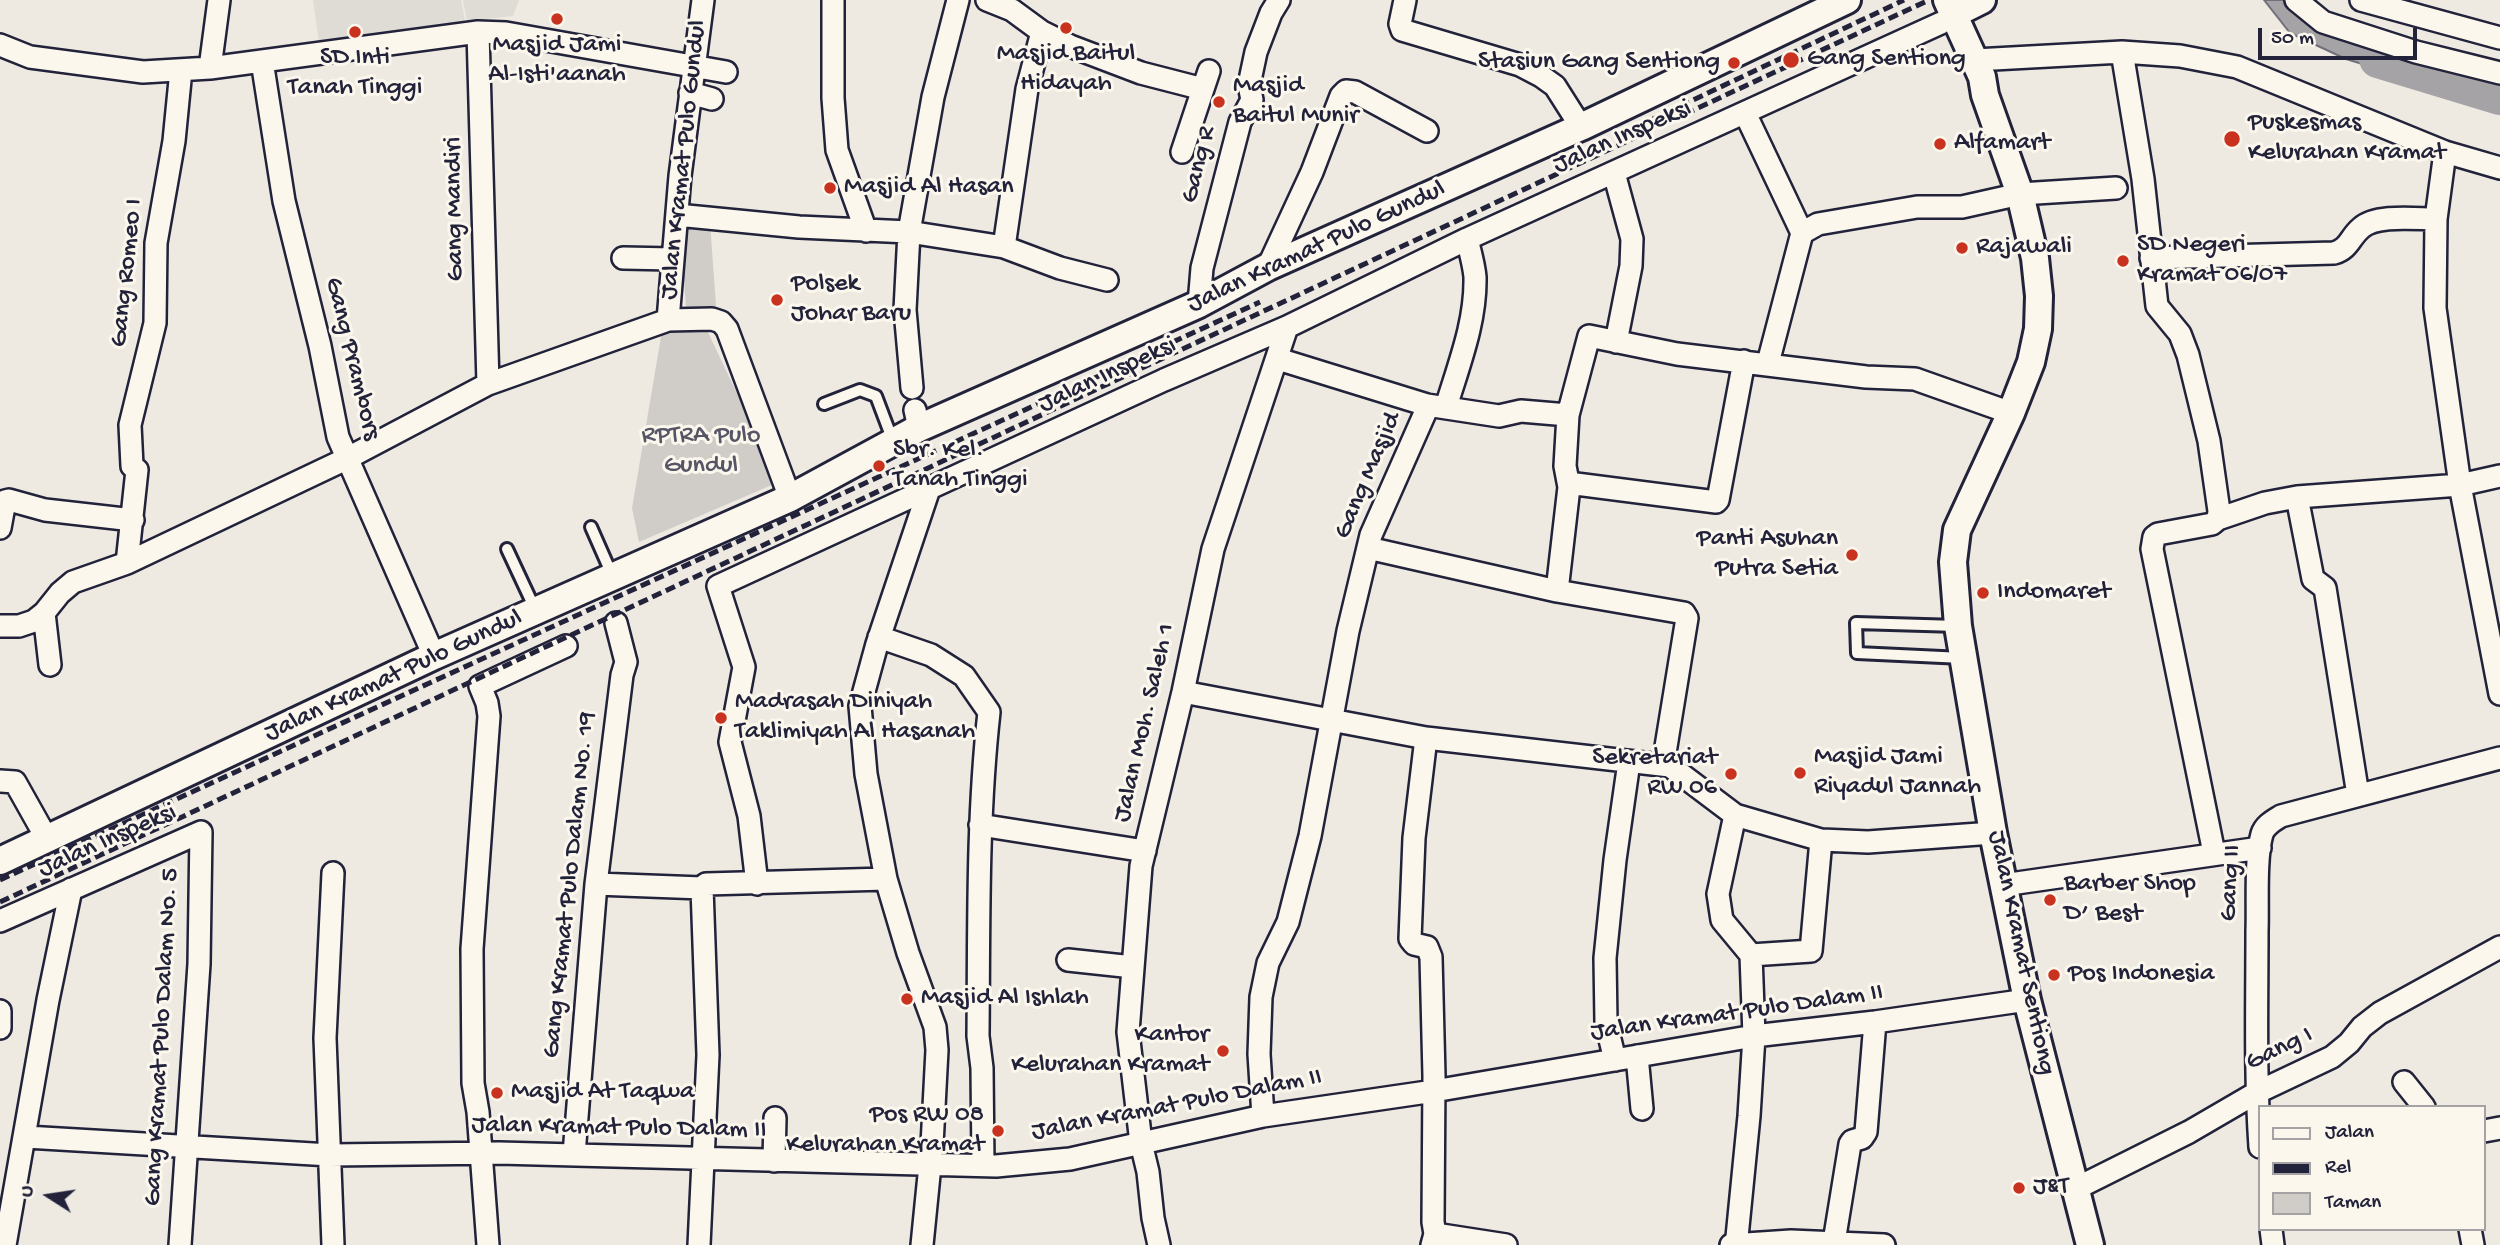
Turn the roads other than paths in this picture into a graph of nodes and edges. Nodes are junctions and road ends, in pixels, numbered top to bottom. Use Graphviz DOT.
graph roads {
  1 [pos="219,0"];
  2 [pos="703,0"];
  3 [pos="833,0"];
  4 [pos="958,0"];
  5 [pos="986,0"];
  6 [pos="1405,0"];
  7 [pos="1847,0"];
  8 [pos="1982,0"];
  9 [pos="2296,0"];
  10 [pos="2361,0"];
  11 [pos="1273,2"];
  12 [pos="1943,9"];
  13 [pos="478,32"];
  14 [pos="1042,32"];
  15 [pos="2500,38"];
  16 [pos="0,45"];
  17 [pos="2122,52"];
  18 [pos="1975,60"];
  19 [pos="262,61"];
  20 [pos="210,68"];
  21 [pos="706,69"];
  22 [pos="181,70"];
  23 [pos="2500,73"];
  24 [pos="1986,95"];
  25 [pos="1745,113"];
  26 [pos="1581,127"];
  27 [pos="1427,131"];
  28 [pos="1182,152"];
  29 [pos="2445,152"];
  30 [pos="2500,168"];
  31 [pos="1614,173"];
  32 [pos="2116,188"];
  33 [pos="2020,194"];
  34 [pos="684,216"];
  35 [pos="2436,219"];
  36 [pos="866,231"];
  37 [pos="909,232"];
  38 [pos="1802,233"];
  39 [pos="1467,239"];
  40 [pos="1004,247"];
  41 [pos="623,258"];
  42 [pos="2151,258"];
  43 [pos="673,259"];
  44 [pos="1268,267"];
  45 [pos="1107,280"];
  46 [pos="1199,304"];
  47 [pos="668,320"];
  48 [pos="1287,327"];
  49 [pos="1616,342"];
  50 [pos="1278,359"];
  51 [pos="1744,361"];
  52 [pos="1768,363"];
  53 [pos="488,384"];
  54 [pos="912,388"];
  55 [pos="824,404"];
  56 [pos="1437,406"];
  57 [pos="2011,413"];
  58 [pos="1568,415"];
  59 [pos="892,441"];
  60 [pos="346,459"];
  61 [pos="2500,476"];
  62 [pos="2460,485"];
  63 [pos="1569,487"];
  64 [pos="929,489"];
  65 [pos="2297,497"];
  66 [pos="790,498"];
  67 [pos="2218,519"];
  68 [pos="133,520"];
  69 [pos="591,527"];
  70 [pos="0,528"];
  71 [pos="1368,548"];
  72 [pos="507,549"];
  73 [pos="127,563"];
  74 [pos="613,577"];
  75 [pos="1557,591"];
  76 [pos="536,612"];
  77 [pos="44,613"];
  78 [pos="616,623"];
  79 [pos="0,626"];
  80 [pos="1958,626"];
  81 [pos="879,637"];
  82 [pos="566,646"];
  83 [pos="434,656"];
  84 [pos="1963,658"];
  85 [pos="50,665"];
  86 [pos="2498,671"];
  87 [pos="1183,692"];
  88 [pos="2500,694"];
  89 [pos="1331,721"];
  90 [pos="1426,738"];
  91 [pos="2500,758"];
  92 [pos="1629,762"];
  93 [pos="1663,765"];
  94 [pos="0,781"];
  95 [pos="2358,795"];
  96 [pos="1735,815"];
  97 [pos="981,825"];
  98 [pos="201,832"];
  99 [pos="1993,833"];
  100 [pos="47,839"];
  101 [pos="1821,839"];
  102 [pos="2260,848"];
  103 [pos="1145,851"];
  104 [pos="2214,853"];
  105 [pos="0,861"];
  106 [pos="333,873"];
  107 [pos="887,879"];
  108 [pos="596,884"];
  109 [pos="757,884"];
  110 [pos="2003,885"];
  111 [pos="702,888"];
  112 [pos="71,889"];
  113 [pos="0,921"];
  114 [pos="2500,947"];
  115 [pos="1751,955"];
  116 [pos="1068,960"];
  117 [pos="1133,967"];
  118 [pos="2027,1000"];
  119 [pos="0,1011"];
  120 [pos="1875,1022"];
  121 [pos="0,1028"];
  122 [pos="1754,1036"];
  123 [pos="1637,1056"];
  124 [pos="1615,1060"];
  125 [pos="2404,1082"];
  126 [pos="1434,1091"];
  127 [pos="2256,1093"];
  128 [pos="2422,1105"];
  129 [pos="1642,1109"];
  130 [pos="1263,1116"];
  131 [pos="775,1118"];
  132 [pos="2258,1120"];
  133 [pos="26,1137"];
  134 [pos="1141,1143"];
  135 [pos="187,1148"];
  136 [pos="480,1153"];
  137 [pos="574,1154"];
  138 [pos="330,1155"];
  139 [pos="704,1160"];
  140 [pos="774,1161"];
  141 [pos="930,1164"];
  142 [pos="983,1165"];
  143 [pos="2075,1189"];
  144 [pos="1434,1239"];
  145 [pos="1834,1242"];
  146 [pos="696,1244"];
  147 [pos="1736,1244"];
  148 [pos="1879,1244"];
  149 [pos="5,1245"];
  150 [pos="180,1245"];
  151 [pos="333,1245"];
  152 [pos="488,1245"];
  153 [pos="922,1245"];
  154 [pos="1159,1245"];
  155 [pos="1506,1245"];
  156 [pos="2090,1245"];
  1 -- 20 [label="street"];
  2 -- 21 [label="street, Jalan Kramat Pulo Gundul"];
  3 -- 36 [label="street"];
  4 -- 37 [label="street"];
  5 -- 14 [label="street"];
  6 -- 26 [label="street"];
  7 -- 26 [label="street, Jalan Kramat Pulo Gundul"];
  8 -- 12 [label="street"];
  9 -- 23 [label="street"];
  10 -- 15 [label="street"];
  11 -- 46 [label="street, Gang R"];
  12 -- 18 [label="street, Jalan Kramat Sentiong"];
  12 -- 24 [label="street, Jalan Kramat Sentiong"];
  12 -- 25 [label="street, Jalan Inspeksi"];
  13 -- 19 [label="street"];
  13 -- 21 [label="street"];
  13 -- 53 [label="street, Gang Mandiri"];
  14 -- 28 [label="street"];
  14 -- 40 [label="street"];
  16 -- 22 [label="street"];
  17 -- 18 [label="street"];
  17 -- 29 [label="street"];
  17 -- 42 [label="street"];
  18 -- 24 [label="street, Jalan Kramat Sentiong"];
  19 -- 20 [label="street"];
  19 -- 60 [label="street, Gang Prambors"];
  20 -- 22 [label="street"];
  21 -- 34 [label="street, Jalan Kramat Pulo Gundul"];
  22 -- 68 [label="street, Gang Romeo I"];
  24 -- 33 [label="street, Jalan Kramat Sentiong"];
  25 -- 31 [label="street, Jalan Inspeksi"];
  25 -- 38 [label="street"];
  26 -- 44 [label="street, Jalan Kramat Pulo Gundul"];
  27 -- 44 [label="street"];
  29 -- 30 [label="street"];
  29 -- 35 [label="street"];
  31 -- 39 [label="street, Jalan Inspeksi"];
  31 -- 49 [label="street"];
  32 -- 33 [label="street"];
  33 -- 38 [label="street"];
  33 -- 57 [label="street, Jalan Kramat Sentiong"];
  34 -- 36 [label="street"];
  34 -- 43 [label="street, Jalan Kramat Pulo Gundul"];
  35 -- 42 [label="street"];
  35 -- 62 [label="street"];
  36 -- 37 [label="street"];
  37 -- 40 [label="street"];
  37 -- 54 [label="street"];
  38 -- 52 [label="street"];
  39 -- 48 [label="street, Jalan Inspeksi"];
  39 -- 56 [label="street"];
  40 -- 45 [label="street"];
  41 -- 43 [label="street"];
  42 -- 67 [label="street"];
  43 -- 47 [label="street, Jalan Kramat Pulo Gundul"];
  44 -- 46 [label="street, Jalan Kramat Pulo Gundul"];
  46 -- 59 [label="street, Jalan Kramat Pulo Gundul"];
  47 -- 53 [label="street, Jalan Kramat Pulo Gundul"];
  47 -- 66 [label="street, Jalan Kramat Pulo Gundul"];
  48 -- 50 [label="street, Jalan Moh. Saleh 1"];
  48 -- 64 [label="street, Jalan Inspeksi"];
  49 -- 51 [label="street"];
  49 -- 58 [label="street"];
  50 -- 56 [label="street, Gang Masjid"];
  50 -- 87 [label="street, Jalan Moh. Saleh 1"];
  51 -- 52 [label="street"];
  51 -- 63 [label="street"];
  52 -- 57 [label="street"];
  53 -- 60 [label="street, Jalan Kramat Pulo Gundul"];
  55 -- 59 [label="lane"];
  56 -- 58 [label="street"];
  56 -- 71 [label="street, Gang Masjid"];
  57 -- 80 [label="street, Jalan Kramat Sentiong"];
  58 -- 63 [label="street"];
  59 -- 66 [label="street, Jalan Kramat Pulo Gundul"];
  60 -- 73 [label="street, Jalan Kramat Pulo Gundul"];
  60 -- 83 [label="street, Gang Prambors"];
  61 -- 62 [label="street"];
  62 -- 65 [label="street"];
  62 -- 86 [label="street"];
  63 -- 75 [label="street"];
  64 -- 81 [label="street"];
  64 -- 109 [label="street, Jalan Inspeksi"];
  65 -- 67 [label="street"];
  65 -- 95 [label="street"];
  66 -- 74 [label="street, Jalan Kramat Pulo Gundul"];
  67 -- 104 [label="street"];
  68 -- 70 [label="street"];
  68 -- 73 [label="street, Gang Romeo I"];
  69 -- 74 [label="lane"];
  71 -- 75 [label="street"];
  71 -- 89 [label="street, Gang Masjid"];
  72 -- 76 [label="lane"];
  73 -- 77 [label="street, Jalan Kramat Pulo Gundul"];
  74 -- 76 [label="street, Jalan Kramat Pulo Gundul"];
  75 -- 93 [label="street"];
  76 -- 83 [label="street, Jalan Kramat Pulo Gundul"];
  77 -- 79 [label="street, Jalan Kramat Pulo Gundul"];
  77 -- 85 [label="street"];
  78 -- 108 [label="street, Gang Kramat Pulo Dalam No. 19"];
  80 -- 84 [label="street, Jalan Kramat Sentiong"];
  80 -- 84 [label="lane"];
  81 -- 97 [label="street"];
  81 -- 107 [label="street"];
  82 -- 136 [label="street"];
  83 -- 100 [label="street, Jalan Kramat Pulo Gundul"];
  84 -- 99 [label="street, Jalan Kramat Sentiong"];
  86 -- 88 [label="street"];
  87 -- 89 [label="street"];
  87 -- 103 [label="street, Jalan Moh. Saleh 1"];
  89 -- 90 [label="street"];
  89 -- 130 [label="street, Gang Masjid"];
  90 -- 92 [label="street"];
  90 -- 126 [label="street"];
  91 -- 95 [label="street, Gang II"];
  92 -- 93 [label="street"];
  92 -- 124 [label="street"];
  93 -- 96 [label="street"];
  94 -- 100 [label="street"];
  95 -- 102 [label="street, Gang II"];
  96 -- 101 [label="street"];
  96 -- 115 [label="street"];
  97 -- 103 [label="street"];
  97 -- 142 [label="street"];
  98 -- 112 [label="street, Jalan Inspeksi"];
  98 -- 135 [label="street, Gang Kramat Pulo Dalam No. 5"];
  99 -- 101 [label="street"];
  99 -- 110 [label="street, Jalan Kramat Sentiong"];
  100 -- 105 [label="street, Jalan Kramat Pulo Gundul"];
  101 -- 115 [label="street"];
  102 -- 104 [label="street"];
  102 -- 127 [label="street, Gang II"];
  103 -- 117 [label="street, Jalan Moh. Saleh 1"];
  104 -- 110 [label="street"];
  106 -- 138 [label="street"];
  107 -- 109 [label="street"];
  107 -- 141 [label="street"];
  108 -- 111 [label="street"];
  108 -- 137 [label="street, Gang Kramat Pulo Dalam No. 19"];
  109 -- 111 [label="street"];
  110 -- 118 [label="street, Jalan Kramat Sentiong"];
  111 -- 139 [label="street"];
  112 -- 113 [label="street, Jalan Inspeksi"];
  112 -- 133 [label="street"];
  114 -- 127 [label="street, Gang I"];
  115 -- 122 [label="street"];
  116 -- 117 [label="street"];
  117 -- 134 [label="street, Jalan Moh. Saleh 1"];
  118 -- 120 [label="street, Jalan Kramat Pulo Dalam II"];
  118 -- 143 [label="street, Jalan Kramat Sentiong"];
  119 -- 121 [label="street"];
  120 -- 122 [label="street, Jalan Kramat Pulo Dalam II"];
  120 -- 145 [label="street"];
  122 -- 123 [label="street, Jalan Kramat Pulo Dalam II"];
  122 -- 147 [label="street"];
  123 -- 124 [label="street, Jalan Kramat Pulo Dalam II"];
  123 -- 129 [label="street"];
  124 -- 126 [label="street, Jalan Kramat Pulo Dalam II"];
  125 -- 128 [label="street"];
  126 -- 130 [label="street, Jalan Kramat Pulo Dalam II"];
  126 -- 144 [label="street"];
  127 -- 132 [label="street, Gang II"];
  127 -- 143 [label="street, Gang I"];
  130 -- 134 [label="street, Jalan Kramat Pulo Dalam II"];
  131 -- 140 [label="street"];
  133 -- 135 [label="street, Jalan Kramat Pulo Dalam II"];
  133 -- 149 [label="street"];
  134 -- 142 [label="street, Jalan Kramat Pulo Dalam II"];
  134 -- 154 [label="street, Jalan Moh. Saleh 1"];
  135 -- 138 [label="street, Jalan Kramat Pulo Dalam II"];
  135 -- 150 [label="street, Gang Kramat Pulo Dalam No. 5"];
  136 -- 137 [label="street, Jalan Kramat Pulo Dalam II"];
  136 -- 138 [label="street, Jalan Kramat Pulo Dalam II"];
  136 -- 152 [label="street"];
  137 -- 139 [label="street, Jalan Kramat Pulo Dalam II"];
  138 -- 151 [label="street"];
  139 -- 140 [label="street, Jalan Kramat Pulo Dalam II"];
  139 -- 146 [label="street"];
  140 -- 141 [label="street, Jalan Kramat Pulo Dalam II"];
  141 -- 142 [label="street, Jalan Kramat Pulo Dalam II"];
  141 -- 153 [label="street"];
  143 -- 156 [label="street, Jalan Kramat Sentiong"];
  144 -- 155 [label="street"];
  145 -- 147 [label="street"];
  145 -- 148 [label="street"];
}
